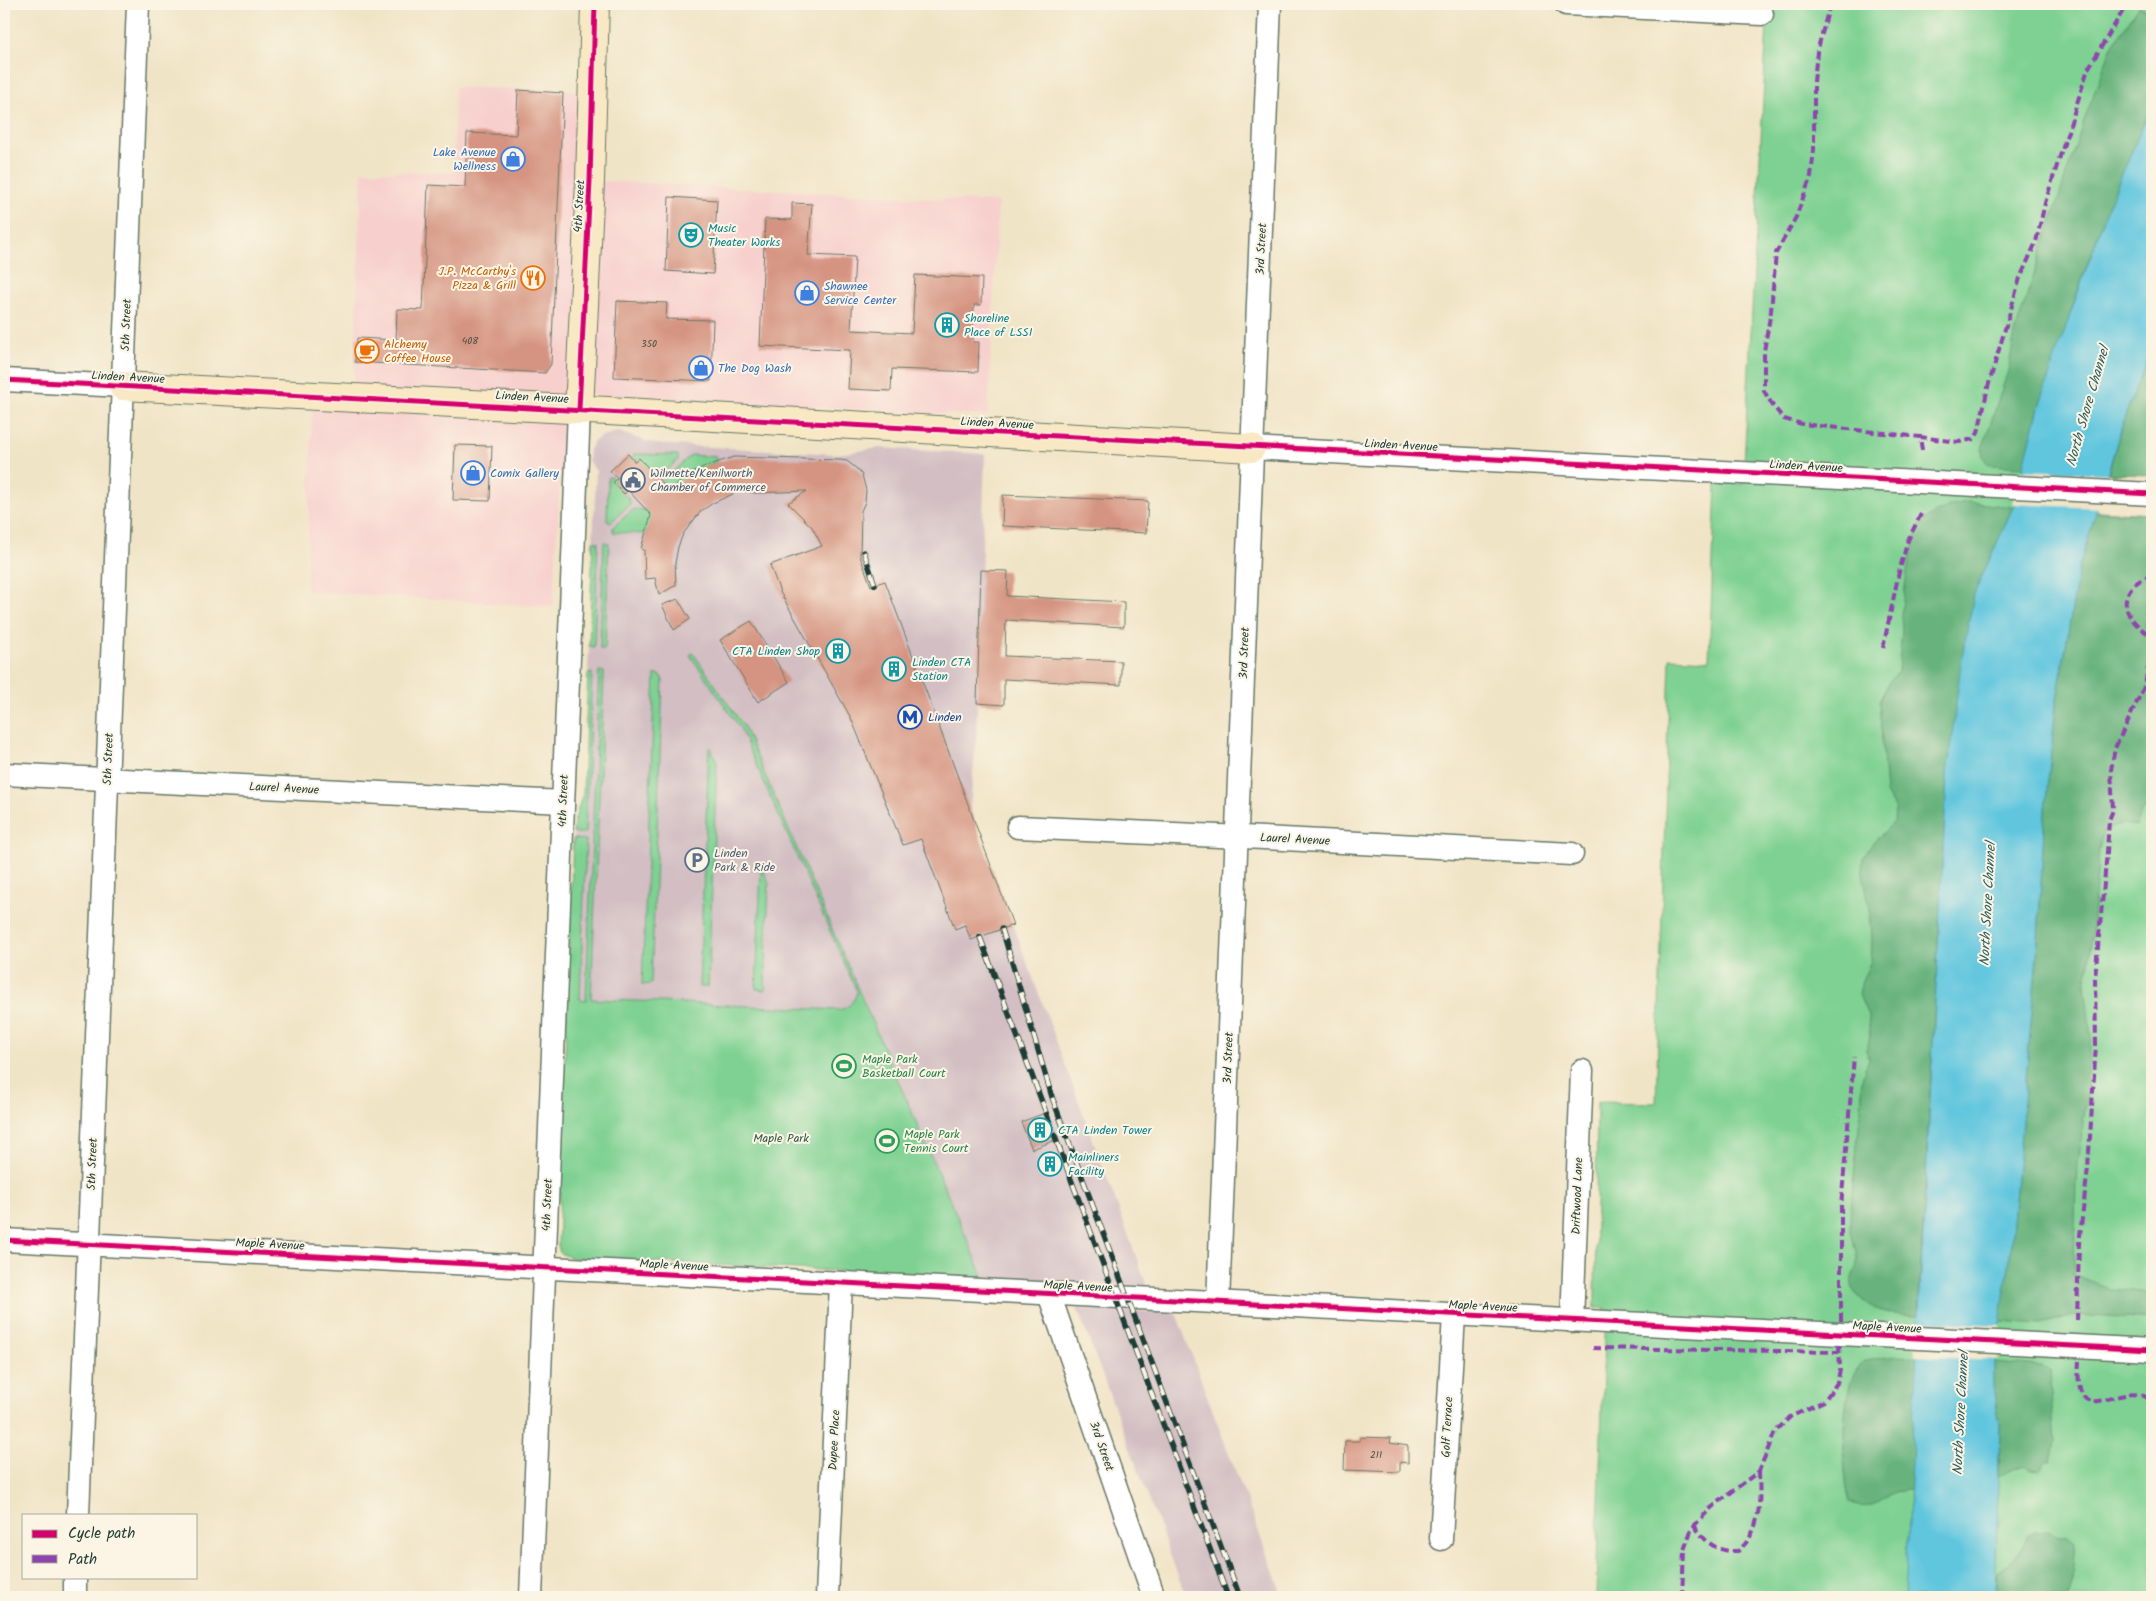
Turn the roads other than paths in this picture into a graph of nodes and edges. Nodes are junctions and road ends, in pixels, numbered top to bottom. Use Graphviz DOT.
graph roads {
  1 [pos="138,4"];
  2 [pos="595,4"];
  3 [pos="1270,4"];
  4 [pos="1566,4"];
  5 [pos="1762,14"];
  6 [pos="4,380"];
  7 [pos="123,386"];
  8 [pos="579,410"];
  9 [pos="1251,448"];
  10 [pos="2152,494"];
  11 [pos="4,774"];
  12 [pos="107,779"];
  13 [pos="563,802"];
  14 [pos="1018,827"];
  15 [pos="1236,836"];
  16 [pos="1572,854"];
  17 [pos="1582,1071"];
  18 [pos="4,1240"];
  19 [pos="88,1245"];
  20 [pos="544,1268"];
  21 [pos="841,1283"];
  22 [pos="1049,1294"];
  23 [pos="1218,1303"];
  24 [pos="1454,1315"];
  25 [pos="1572,1321"];
  26 [pos="2152,1350"];
  27 [pos="78,1514"];
  28 [pos="1441,1539"];
  29 [pos="75,1578"];
  30 [pos="74,1597"];
  31 [pos="531,1597"];
  32 [pos="827,1597"];
  33 [pos="1154,1597"];
  1 -- 7 [label="street, 5th Street"];
  2 -- 8 [label="street, 4th Street"];
  3 -- 9 [label="street, 3rd Street"];
  4 -- 5 [label="street"];
  6 -- 7 [label="street, Linden Avenue"];
  7 -- 8 [label="street, Linden Avenue"];
  7 -- 12 [label="street, 5th Street"];
  8 -- 9 [label="street, Linden Avenue"];
  8 -- 13 [label="street, 4th Street"];
  9 -- 10 [label="street, Linden Avenue"];
  9 -- 15 [label="street, 3rd Street"];
  11 -- 12 [label="street, Laurel Avenue"];
  12 -- 13 [label="street, Laurel Avenue"];
  12 -- 19 [label="street, 5th Street"];
  13 -- 20 [label="street, 4th Street"];
  14 -- 15 [label="street, Laurel Avenue"];
  15 -- 16 [label="street, Laurel Avenue"];
  15 -- 23 [label="street, 3rd Street"];
  17 -- 25 [label="street, Driftwood Lane"];
  18 -- 19 [label="street, Maple Avenue"];
  19 -- 20 [label="street, Maple Avenue"];
  19 -- 27 [label="street, 5th Street"];
  20 -- 21 [label="street, Maple Avenue"];
  20 -- 31 [label="street, 4th Street"];
  21 -- 22 [label="street, Maple Avenue"];
  21 -- 32 [label="street, Dupee Place"];
  22 -- 23 [label="street, Maple Avenue"];
  22 -- 33 [label="street, 3rd Street"];
  23 -- 24 [label="street, Maple Avenue"];
  24 -- 25 [label="street, Maple Avenue"];
  24 -- 28 [label="street, Golf Terrace"];
  25 -- 26 [label="street, Maple Avenue"];
  29 -- 30 [label="street"];
}
